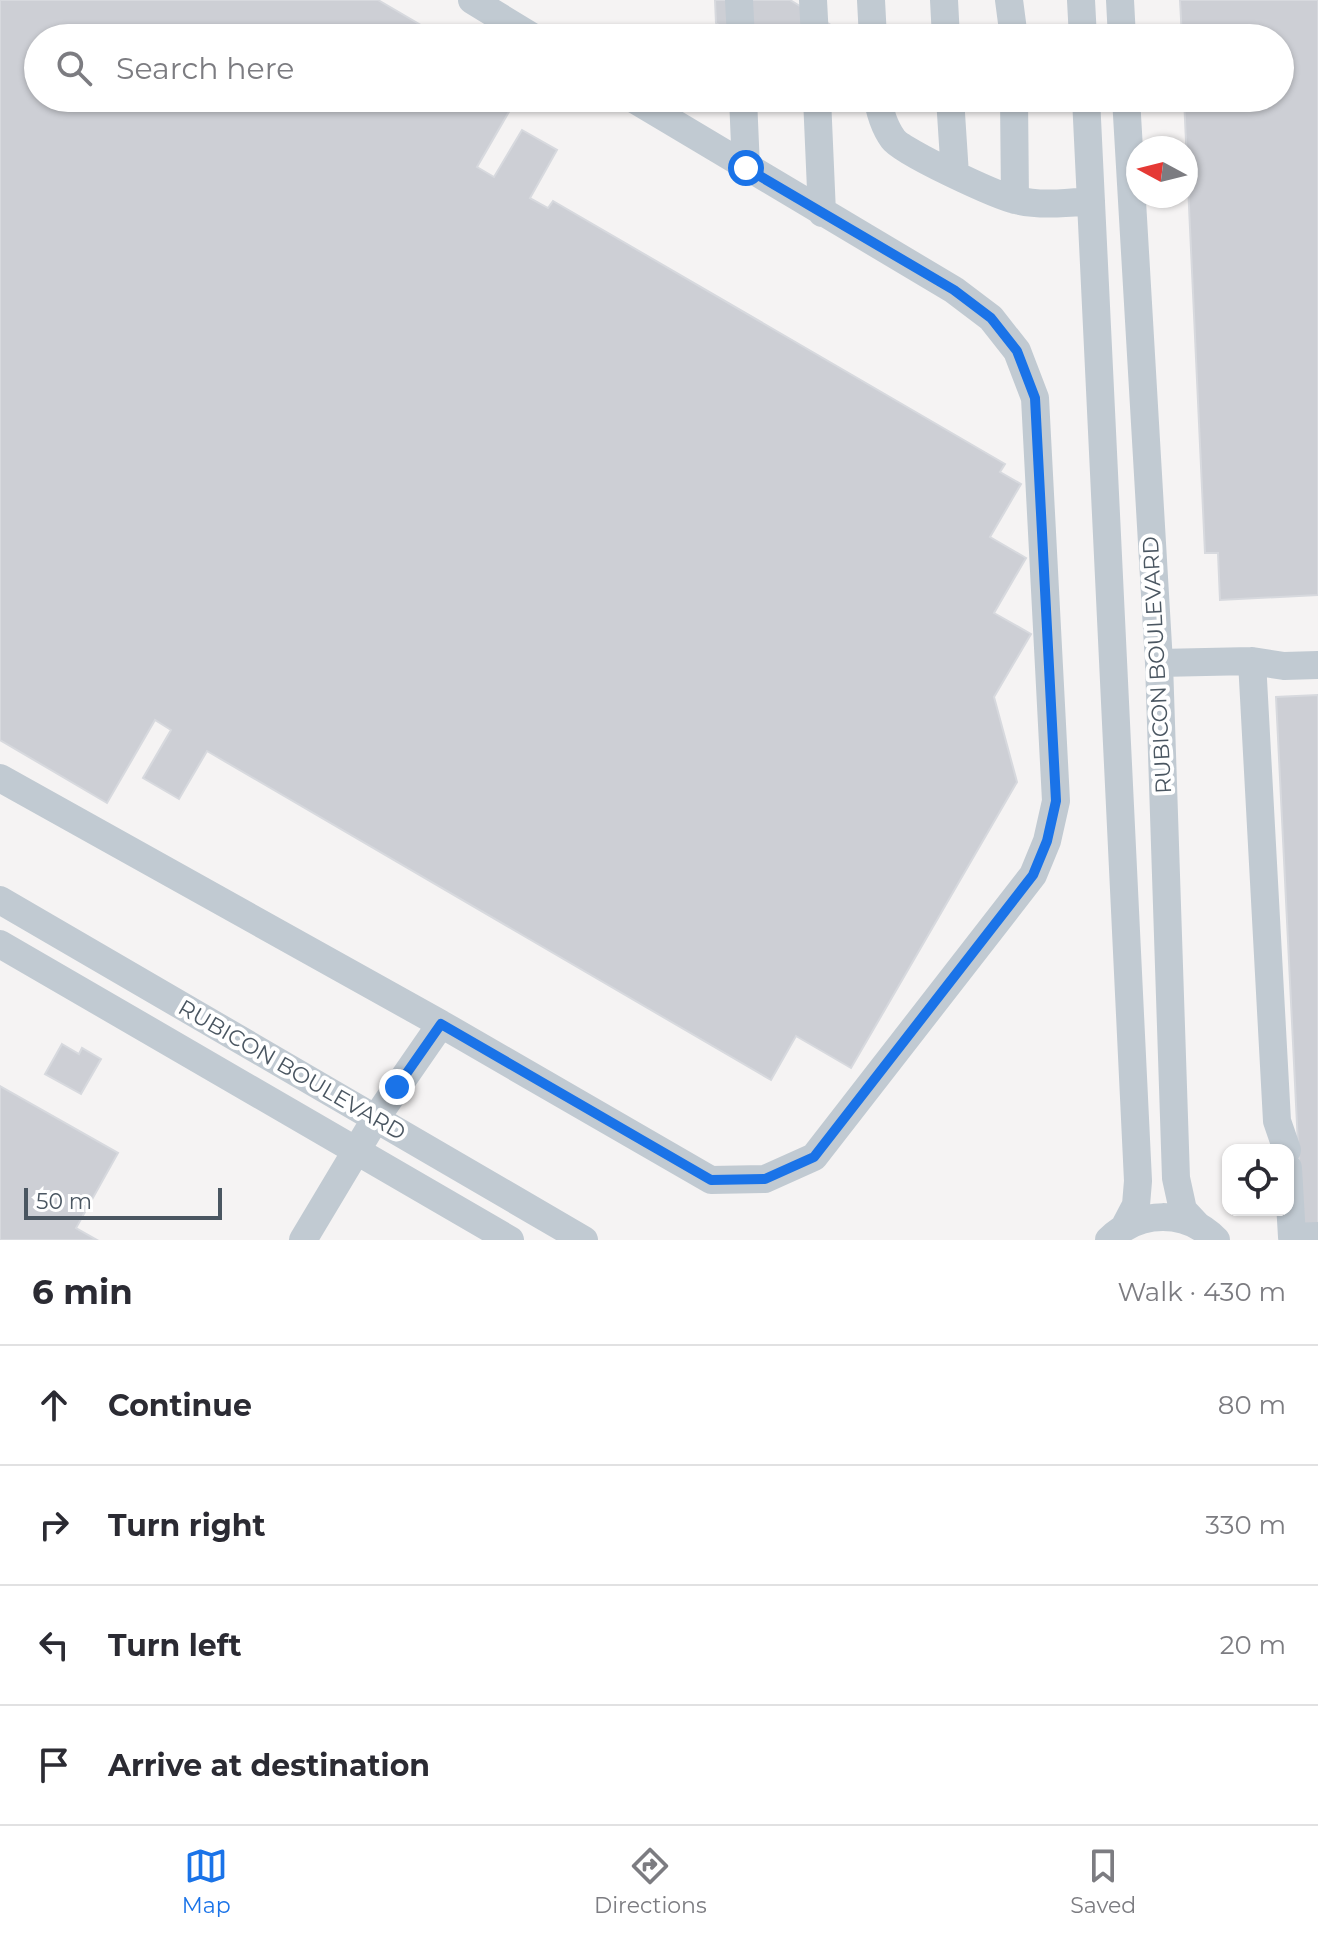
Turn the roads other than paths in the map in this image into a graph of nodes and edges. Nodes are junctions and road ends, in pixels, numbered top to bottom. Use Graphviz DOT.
graph roads {
  1 [pos="472,0"];
  2 [pos="739,0"];
  3 [pos="813,0"];
  4 [pos="871,0"];
  5 [pos="944,0"];
  6 [pos="1009,0"];
  7 [pos="1081,0"];
  8 [pos="1120,0"];
  9 [pos="511,24"];
  10 [pos="740,24"];
  11 [pos="814,24"];
  12 [pos="872,24"];
  13 [pos="945,24"];
  14 [pos="1012,24"];
  15 [pos="1082,24"];
  16 [pos="1121,24"];
  17 [pos="655,112"];
  18 [pos="744,112"];
  19 [pos="818,112"];
  20 [pos="880,112"];
  21 [pos="951,112"];
  22 [pos="1014,112"];
  23 [pos="1087,112"];
  24 [pos="1127,112"];
  25 [pos="746,168"];
  26 [pos="955,175"];
  27 [pos="1015,200"];
  28 [pos="1091,201"];
  29 [pos="822,213"];
  30 [pos="1252,661"];
  31 [pos="1159,663"];
  32 [pos="1318,665"];
  33 [pos="0,778"];
  34 [pos="0,900"];
  35 [pos="0,944"];
  36 [pos="441,1024"];
  37 [pos="376,1118"];
  38 [pos="1285,1144"];
  39 [pos="356,1150"];
  40 [pos="1291,1216"];
  41 [pos="1206,1232"];
  42 [pos="1117,1233"];
  43 [pos="1318,1236"];
  44 [pos="303,1240"];
  45 [pos="510,1240"];
  46 [pos="584,1240"];
  1 -- 9 [label="street"];
  2 -- 10 [label="street"];
  3 -- 11 [label="street"];
  4 -- 12 [label="street"];
  5 -- 13 [label="street"];
  6 -- 14 [label="street"];
  7 -- 15 [label="street"];
  8 -- 16 [label="street"];
  17 -- 25 [label="street"];
  18 -- 25 [label="street"];
  19 -- 29 [label="street"];
  20 -- 26 [label="street"];
  21 -- 26 [label="street"];
  22 -- 27 [label="street"];
  23 -- 28 [label="street, RUBICON BOULEVARD"];
  24 -- 31 [label="street, RUBICON BOULEVARD"];
  25 -- 29 [label="street"];
  26 -- 27 [label="street"];
  27 -- 28 [label="street"];
  28 -- 42 [label="street, RUBICON BOULEVARD"];
  29 -- 36 [label="street"];
  30 -- 31 [label="street"];
  30 -- 32 [label="street"];
  30 -- 38 [label="street"];
  31 -- 41 [label="street, RUBICON BOULEVARD"];
  33 -- 36 [label="street"];
  34 -- 37 [label="street, RUBICON BOULEVARD"];
  35 -- 39 [label="street, RUBICON BOULEVARD"];
  36 -- 37 [label="street"];
  37 -- 39 [label="street"];
  37 -- 46 [label="street, RUBICON BOULEVARD"];
  39 -- 44 [label="street"];
  39 -- 45 [label="street, RUBICON BOULEVARD"];
  40 -- 43 [label="street"];
  41 -- 42 [label="street"];
}
